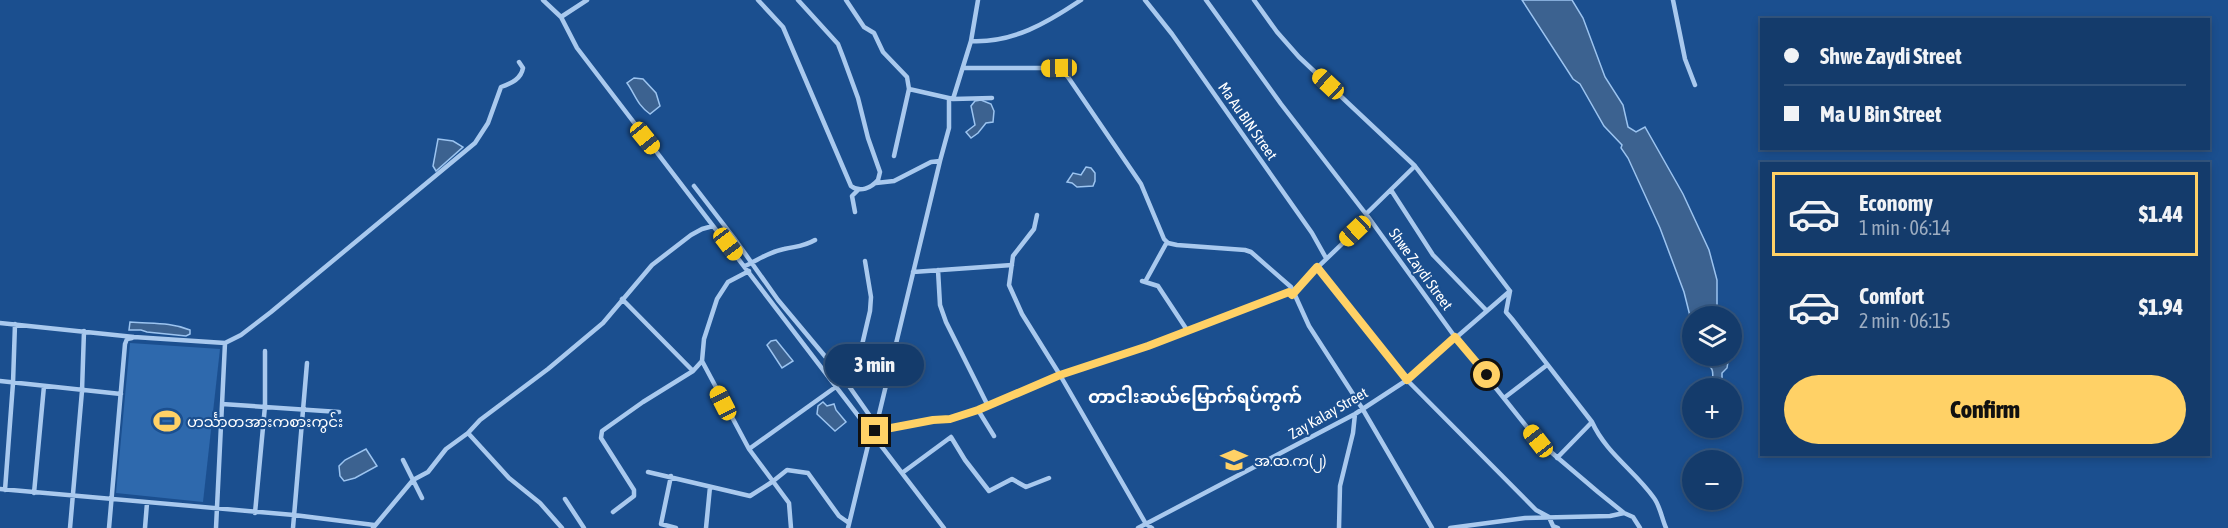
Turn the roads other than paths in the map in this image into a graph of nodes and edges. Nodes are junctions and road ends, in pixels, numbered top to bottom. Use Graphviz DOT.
graph roads {
  1 [pos="543,0"];
  2 [pos="587,0"];
  3 [pos="758,0"];
  4 [pos="798,0"];
  5 [pos="846,0"];
  6 [pos="978,0"];
  7 [pos="1081,0"];
  8 [pos="1145,0"];
  9 [pos="1206,0"];
  10 [pos="1254,0"];
  11 [pos="1673,0"];
  12 [pos="561,17"];
  13 [pos="971,41"];
  14 [pos="519,62"];
  15 [pos="963,68"];
  16 [pos="1695,85"];
  17 [pos="909,89"];
  18 [pos="951,98"];
  19 [pos="992,98"];
  20 [pos="894,156"];
  21 [pos="940,161"];
  22 [pos="1415,166"];
  23 [pos="876,183"];
  24 [pos="694,186"];
  25 [pos="858,190"];
  26 [pos="1391,190"];
  27 [pos="855,212"];
  28 [pos="1037,215"];
  29 [pos="1368,216"];
  30 [pos="713,226"];
  31 [pos="815,240"];
  32 [pos="1167,242"];
  33 [pos="1326,258"];
  34 [pos="865,261"];
  35 [pos="753,263"];
  36 [pos="1012,265"];
  37 [pos="745,267"];
  38 [pos="1317,267"];
  39 [pos="938,270"];
  40 [pos="749,272"];
  41 [pos="913,272"];
  42 [pos="1292,291"];
  43 [pos="1510,291"];
  44 [pos="622,299"];
  45 [pos="1486,310"];
  46 [pos="0,322"];
  47 [pos="15,324"];
  48 [pos="1187,330"];
  49 [pos="84,331"];
  50 [pos="134,337"];
  51 [pos="1455,337"];
  52 [pos="225,343"];
  53 [pos="266,351"];
  54 [pos="702,361"];
  55 [pos="307,363"];
  56 [pos="1547,364"];
  57 [pos="693,372"];
  58 [pos="1060,375"];
  59 [pos="844,379"];
  60 [pos="1407,380"];
  61 [pos="0,381"];
  62 [pos="14,383"];
  63 [pos="44,386"];
  64 [pos="837,386"];
  65 [pos="82,391"];
  66 [pos="121,394"];
  67 [pos="1504,398"];
  68 [pos="222,405"];
  69 [pos="264,406"];
  70 [pos="988,406"];
  71 [pos="1362,408"];
  72 [pos="978,410"];
  73 [pos="303,411"];
  74 [pos="339,412"];
  75 [pos="1355,414"];
  76 [pos="1592,422"];
  77 [pos="873,430"];
  78 [pos="468,433"];
  79 [pos="994,436"];
  80 [pos="749,449"];
  81 [pos="1557,458"];
  82 [pos="403,460"];
  83 [pos="648,472"];
  84 [pos="902,473"];
  85 [pos="671,476"];
  86 [pos="1049,478"];
  87 [pos="413,480"];
  88 [pos="772,482"];
  89 [pos="710,487"];
  90 [pos="3,490"];
  91 [pos="34,493"];
  92 [pos="74,497"];
  93 [pos="422,498"];
  94 [pos="565,499"];
  95 [pos="111,500"];
  96 [pos="147,503"];
  97 [pos="217,510"];
  98 [pos="613,512"];
  99 [pos="255,513"];
  100 [pos="1624,513"];
  101 [pos="294,515"];
  102 [pos="1548,517"];
  103 [pos="329,520"];
  104 [pos="1146,524"];
  105 [pos="849,525"];
  106 [pos="373,526"];
  107 [pos="941,527"];
  108 [pos="70,528"];
  109 [pos="109,528"];
  110 [pos="145,528"];
  111 [pos="216,528"];
  112 [pos="293,528"];
  113 [pos="328,528"];
  114 [pos="562,528"];
  115 [pos="584,528"];
  116 [pos="676,528"];
  117 [pos="706,528"];
  118 [pos="792,528"];
  119 [pos="1138,528"];
  120 [pos="1152,528"];
  121 [pos="1339,528"];
  122 [pos="1432,528"];
  123 [pos="1450,528"];
  124 [pos="1557,528"];
  125 [pos="1640,528"];
  126 [pos="1666,528"];
  1 -- 12 [label="street"];
  2 -- 12 [label="street"];
  3 -- 25 [label="street"];
  4 -- 23 [label="street"];
  5 -- 17 [label="street"];
  6 -- 13 [label="street"];
  7 -- 13 [label="street"];
  8 -- 33 [label="street, Ma Au BIN Street"];
  9 -- 29 [label="street, Shwe Zaydi Street"];
  10 -- 22 [label="street"];
  11 -- 16 [label="street"];
  12 -- 30 [label="street"];
  13 -- 15 [label="street"];
  14 -- 52 [label="street"];
  15 -- 18 [label="street"];
  15 -- 32 [label="street"];
  17 -- 18 [label="street"];
  17 -- 20 [label="street"];
  18 -- 19 [label="street"];
  18 -- 21 [label="street"];
  21 -- 23 [label="street"];
  21 -- 41 [label="street"];
  22 -- 26 [label="street"];
  22 -- 43 [label="street"];
  23 -- 25 [label="street"];
  24 -- 35 [label="street"];
  25 -- 27 [label="street"];
  26 -- 29 [label="street"];
  26 -- 45 [label="street"];
  28 -- 36 [label="street"];
  29 -- 33 [label="street"];
  29 -- 51 [label="street, Shwe Zaydi Street"];
  30 -- 37 [label="street"];
  30 -- 44 [label="street"];
  31 -- 35 [label="street"];
  32 -- 42 [label="street"];
  32 -- 48 [label="street"];
  33 -- 38 [label="street"];
  34 -- 59 [label="street"];
  35 -- 37 [label="street"];
  35 -- 59 [label="street"];
  36 -- 39 [label="street"];
  36 -- 58 [label="street"];
  37 -- 40 [label="street"];
  38 -- 42 [label="street"];
  38 -- 60 [label="street"];
  39 -- 41 [label="street"];
  39 -- 70 [label="street"];
  40 -- 54 [label="street"];
  40 -- 64 [label="street"];
  41 -- 77 [label="street"];
  42 -- 48 [label="street"];
  42 -- 71 [label="street"];
  43 -- 45 [label="street, Zay Kalay Street"];
  43 -- 56 [label="street"];
  44 -- 57 [label="street"];
  44 -- 78 [label="street"];
  45 -- 51 [label="street, Zay Kalay Street"];
  46 -- 47 [label="street"];
  47 -- 49 [label="street"];
  47 -- 62 [label="street"];
  48 -- 58 [label="street"];
  49 -- 50 [label="street"];
  49 -- 65 [label="street"];
  50 -- 52 [label="street"];
  50 -- 66 [label="street"];
  51 -- 60 [label="street, Zay Kalay Street"];
  51 -- 67 [label="street, Shwe Zaydi Street"];
  52 -- 68 [label="street"];
  53 -- 69 [label="street"];
  54 -- 57 [label="street"];
  54 -- 80 [label="street"];
  55 -- 73 [label="street"];
  56 -- 67 [label="street"];
  56 -- 76 [label="street"];
  57 -- 98 [label="street"];
  58 -- 70 [label="street"];
  58 -- 104 [label="street"];
  59 -- 64 [label="street"];
  59 -- 77 [label="street"];
  60 -- 71 [label="street, Zay Kalay Street"];
  60 -- 102 [label="street"];
  61 -- 62 [label="street"];
  62 -- 63 [label="street"];
  62 -- 90 [label="street"];
  63 -- 65 [label="street"];
  63 -- 91 [label="street"];
  64 -- 77 [label="street"];
  64 -- 80 [label="street"];
  65 -- 66 [label="street"];
  65 -- 92 [label="street"];
  66 -- 95 [label="street"];
  67 -- 81 [label="street, Shwe Zaydi Street"];
  68 -- 69 [label="street"];
  68 -- 97 [label="street"];
  69 -- 73 [label="street"];
  69 -- 99 [label="street"];
  70 -- 72 [label="street"];
  71 -- 75 [label="street, Zay Kalay Street"];
  71 -- 122 [label="street"];
  72 -- 77 [label="street"];
  72 -- 79 [label="street"];
  73 -- 74 [label="street"];
  73 -- 101 [label="street"];
  75 -- 104 [label="street, Zay Kalay Street"];
  75 -- 121 [label="street"];
  76 -- 81 [label="street"];
  76 -- 126 [label="street"];
  77 -- 84 [label="street"];
  77 -- 105 [label="street"];
  78 -- 87 [label="street"];
  78 -- 114 [label="street"];
  80 -- 88 [label="street"];
  81 -- 100 [label="street, Shwe Zaydi Street"];
  82 -- 87 [label="street"];
  83 -- 85 [label="street"];
  84 -- 86 [label="street"];
  84 -- 107 [label="street"];
  85 -- 89 [label="street"];
  85 -- 116 [label="street"];
  87 -- 93 [label="street"];
  87 -- 106 [label="street"];
  88 -- 89 [label="street"];
  88 -- 105 [label="street"];
  88 -- 118 [label="street"];
  89 -- 117 [label="street"];
  90 -- 91 [label="street"];
  91 -- 92 [label="street"];
  92 -- 95 [label="street"];
  92 -- 108 [label="street"];
  94 -- 115 [label="street"];
  95 -- 96 [label="street"];
  95 -- 109 [label="street"];
  96 -- 97 [label="street"];
  96 -- 110 [label="street"];
  97 -- 99 [label="street"];
  97 -- 111 [label="street"];
  99 -- 101 [label="street"];
  100 -- 102 [label="street"];
  100 -- 125 [label="street, Shwe Zaydi Street"];
  101 -- 103 [label="street"];
  101 -- 112 [label="street"];
  102 -- 123 [label="street"];
  102 -- 124 [label="street"];
  103 -- 106 [label="street"];
  103 -- 113 [label="street"];
  104 -- 119 [label="street, Zay Kalay Street"];
  104 -- 120 [label="street"];
}
